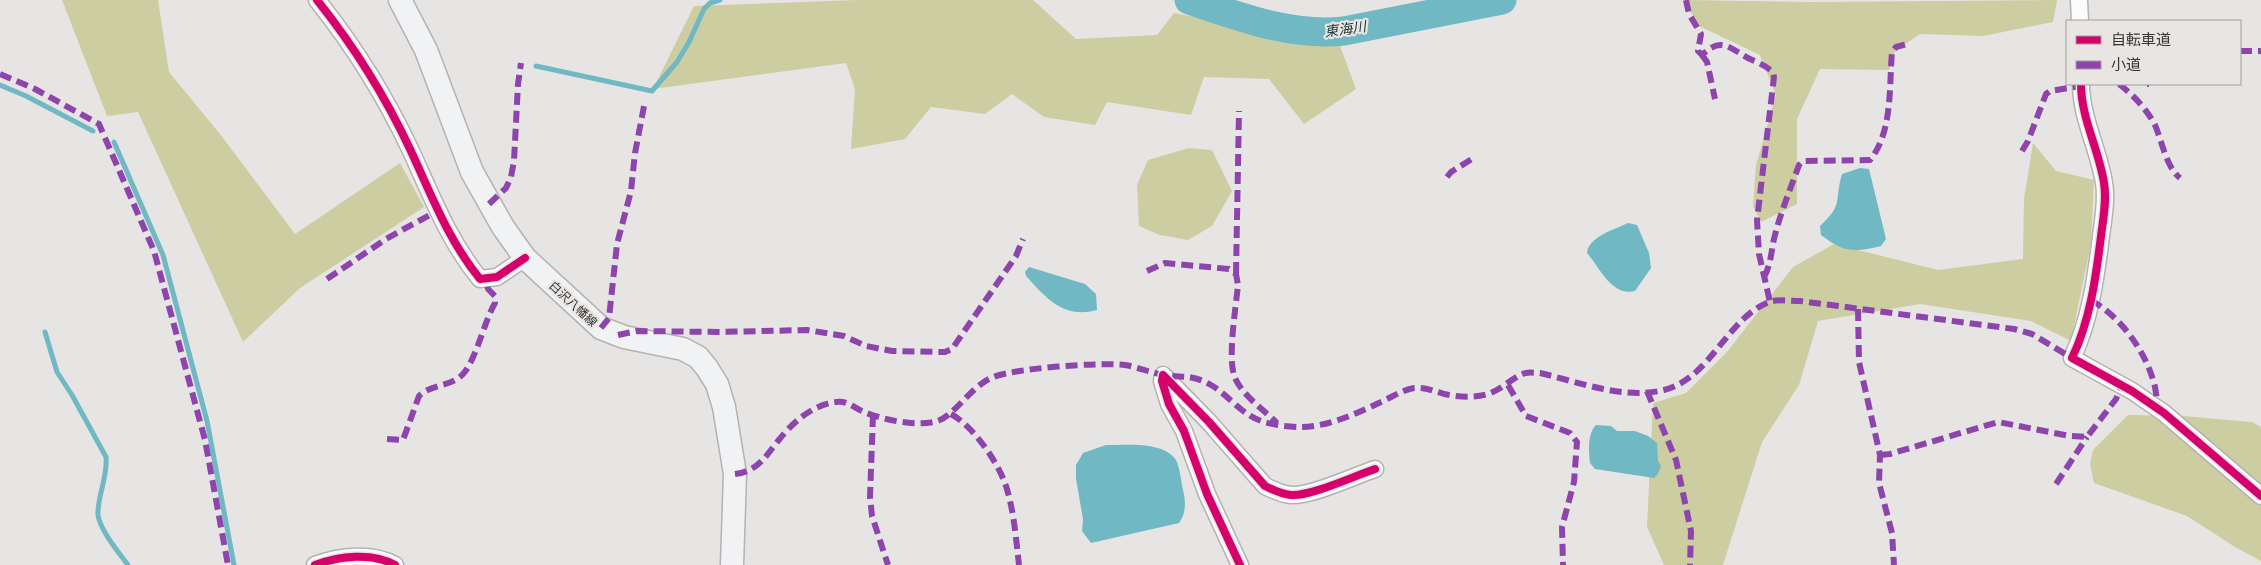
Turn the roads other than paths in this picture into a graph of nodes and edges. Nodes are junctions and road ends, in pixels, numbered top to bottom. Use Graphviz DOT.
graph roads {
  1 [pos="317,0"];
  2 [pos="400,0"];
  3 [pos="2079,0"];
  4 [pos="2080,20"];
  5 [pos="2081,85"];
  6 [pos="525,258"];
  7 [pos="1375,469"];
  8 [pos="2261,496"];
  9 [pos="315,565"];
  10 [pos="395,565"];
  11 [pos="732,565"];
  12 [pos="1240,565"];
  1 -- 6 [label="street"];
  2 -- 6 [label="main road, 白沢八幡線"];
  3 -- 4 [label="street"];
  5 -- 8 [label="street"];
  6 -- 11 [label="main road, 白沢八幡線"];
  7 -- 12 [label="street"];
  9 -- 10 [label="street"];
}
